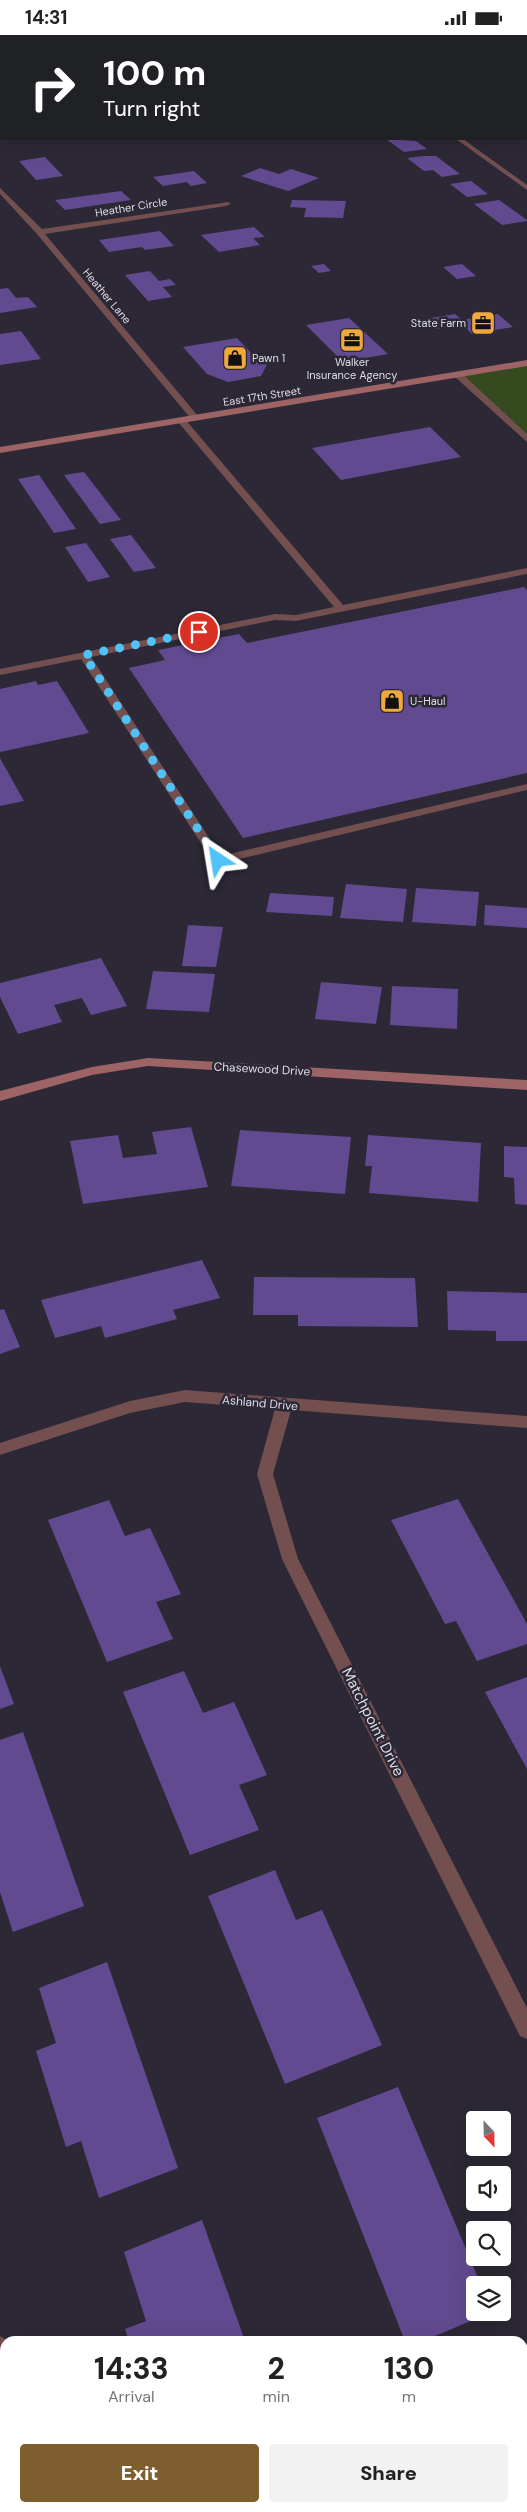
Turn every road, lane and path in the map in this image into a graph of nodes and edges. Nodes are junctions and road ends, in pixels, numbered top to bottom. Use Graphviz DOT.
graph roads {
  1 [pos="460,140"];
  2 [pos="527,188"];
  3 [pos="0,190"];
  4 [pos="226,204"];
  5 [pos="40,232"];
  6 [pos="527,363"];
  7 [pos="457,375"];
  8 [pos="194,418"];
  9 [pos="181,420"];
  10 [pos="527,439"];
  11 [pos="0,451"];
  12 [pos="527,571"];
  13 [pos="341,609"];
  14 [pos="84,655"];
  15 [pos="0,672"];
  16 [pos="527,787"];
  17 [pos="527,1085"];
  18 [pos="0,1096"];
  19 [pos="284,1405"];
  20 [pos="527,1422"];
  21 [pos="0,1449"];
  22 [pos="527,2029"];
  1 -- 2 [label="street"];
  3 -- 5 [label="street, Heather Lane"];
  4 -- 5 [label="street, Heather Circle"];
  5 -- 8 [label="street, Heather Lane"];
  6 -- 7 [label="main road, East 17th Street"];
  7 -- 8 [label="main road, East 17th Street"];
  7 -- 10 [label="street"];
  8 -- 9 [label="main road, East 17th Street"];
  9 -- 11 [label="main road, East 17th Street"];
  9 -- 13 [label="street"];
  12 -- 13 [label="street"];
  13 -- 14 [label="street"];
  14 -- 15 [label="street"];
  14 -- 16 [label="street"];
  17 -- 18 [label="main road, Chasewood Drive"];
  19 -- 20 [label="street, Ashland Drive"];
  19 -- 21 [label="street, Ashland Drive"];
  19 -- 22 [label="street, Matchpoint Drive"];
}
